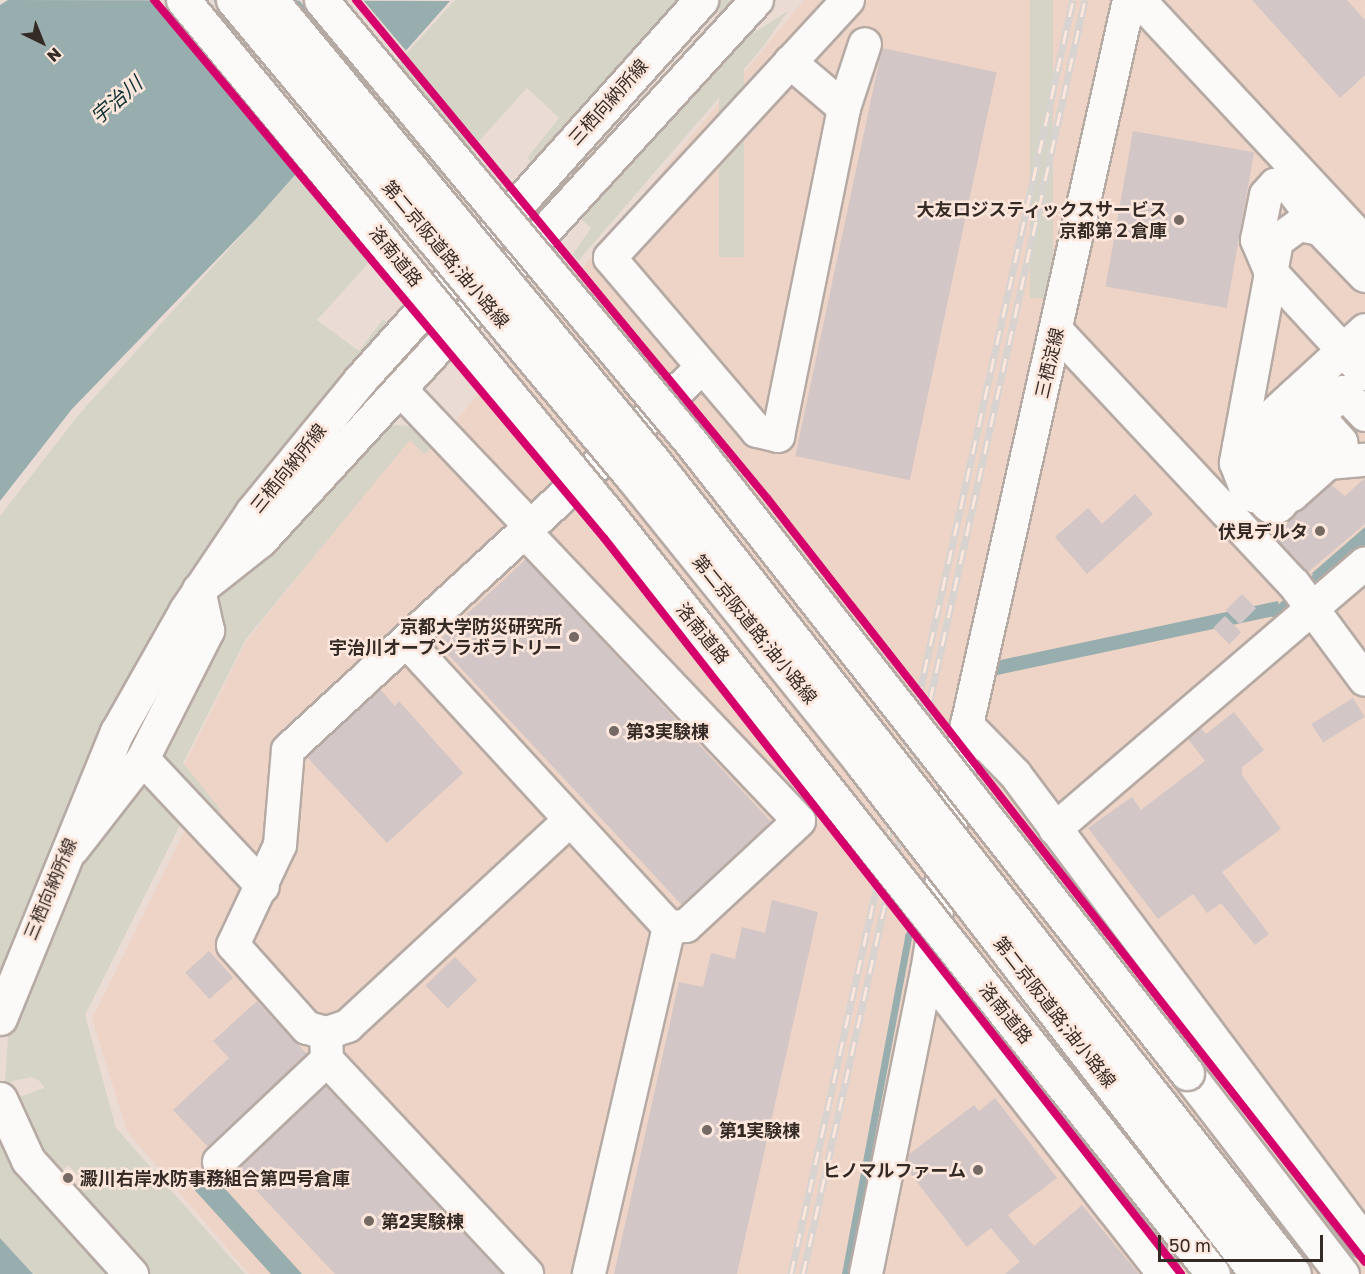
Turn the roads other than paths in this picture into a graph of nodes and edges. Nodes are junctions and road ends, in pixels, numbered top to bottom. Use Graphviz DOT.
graph roads {
  1 [pos="183,0"];
  2 [pos="233,0"];
  3 [pos="271,0"];
  4 [pos="321,0"];
  5 [pos="701,0"];
  6 [pos="757,0"];
  7 [pos="848,0"];
  8 [pos="1129,0"];
  9 [pos="1139,0"];
  10 [pos="865,44"];
  11 [pos="790,62"];
  12 [pos="844,108"];
  13 [pos="1315,228"];
  14 [pos="1365,242"];
  15 [pos="1270,271"];
  16 [pos="1365,276"];
  17 [pos="1056,330"];
  18 [pos="1354,340"];
  19 [pos="700,370"];
  20 [pos="1365,374"];
  21 [pos="401,390"];
  22 [pos="1365,415"];
  23 [pos="1365,435"];
  24 [pos="1305,441"];
  25 [pos="1239,446"];
  26 [pos="1355,460"];
  27 [pos="528,530"];
  28 [pos="1365,563"];
  29 [pos="199,590"];
  30 [pos="1314,607"];
  31 [pos="406,642"];
  32 [pos="1365,680"];
  33 [pos="967,725"];
  34 [pos="143,759"];
  35 [pos="569,821"];
  36 [pos="1055,829"];
  37 [pos="61,864"];
  38 [pos="263,887"];
  39 [pos="669,927"];
  40 [pos="927,972"];
  41 [pos="0,1018"];
  42 [pos="326,1046"];
  43 [pos="0,1099"];
  44 [pos="219,1162"];
  45 [pos="1365,1242"];
  46 [pos="131,1274"];
  47 [pos="527,1274"];
  48 [pos="589,1274"];
  49 [pos="866,1274"];
  50 [pos="1164,1274"];
  51 [pos="1213,1274"];
  52 [pos="1257,1274"];
  53 [pos="1293,1274"];
  54 [pos="1342,1274"];
  1 -- 51 [label="main road, 洛南道路, bridge"];
  2 -- 52 [label="main road, 第二京阪道路;油小路線, bridge"];
  3 -- 53 [label="main road, 第二京阪道路;油小路線, bridge"];
  4 -- 54 [label="main road, bridge"];
  5 -- 29 [label="main road, 三栖向納所線"];
  6 -- 21 [label="street"];
  7 -- 11 [label="street"];
  8 -- 17 [label="street, 三栖淀線"];
  9 -- 14 [label="street"];
  10 -- 12 [label="street"];
  11 -- 12 [label="street"];
  11 -- 19 [label="street"];
  12 -- 19 [label="street"];
  13 -- 15 [label="street"];
  13 -- 15 [label="street"];
  13 -- 16 [label="street"];
  15 -- 18 [label="street"];
  15 -- 25 [label="street"];
  17 -- 30 [label="street"];
  17 -- 33 [label="street, 三栖淀線"];
  18 -- 20 [label="street"];
  18 -- 25 [label="street"];
  19 -- 27 [label="street"];
  21 -- 27 [label="street"];
  21 -- 29 [label="street"];
  22 -- 24 [label="street"];
  23 -- 24 [label="street"];
  24 -- 25 [label="street"];
  24 -- 26 [label="street"];
  24 -- 26 [label="street"];
  27 -- 31 [label="street"];
  27 -- 39 [label="street"];
  28 -- 30 [label="street"];
  29 -- 34 [label="street"];
  29 -- 37 [label="main road, 三栖向納所線"];
  30 -- 32 [label="street"];
  30 -- 36 [label="street"];
  31 -- 35 [label="street"];
  31 -- 38 [label="street"];
  33 -- 36 [label="street"];
  33 -- 40 [label="street, 三栖淀線"];
  34 -- 37 [label="street"];
  34 -- 38 [label="street"];
  35 -- 39 [label="street"];
  35 -- 42 [label="street"];
  36 -- 45 [label="street"];
  37 -- 41 [label="main road, 三栖向納所線"];
  38 -- 42 [label="street"];
  39 -- 48 [label="street"];
  40 -- 49 [label="street, 三栖淀線"];
  40 -- 50 [label="street"];
  42 -- 44 [label="street"];
  42 -- 47 [label="street"];
  43 -- 46 [label="main road"];
}
